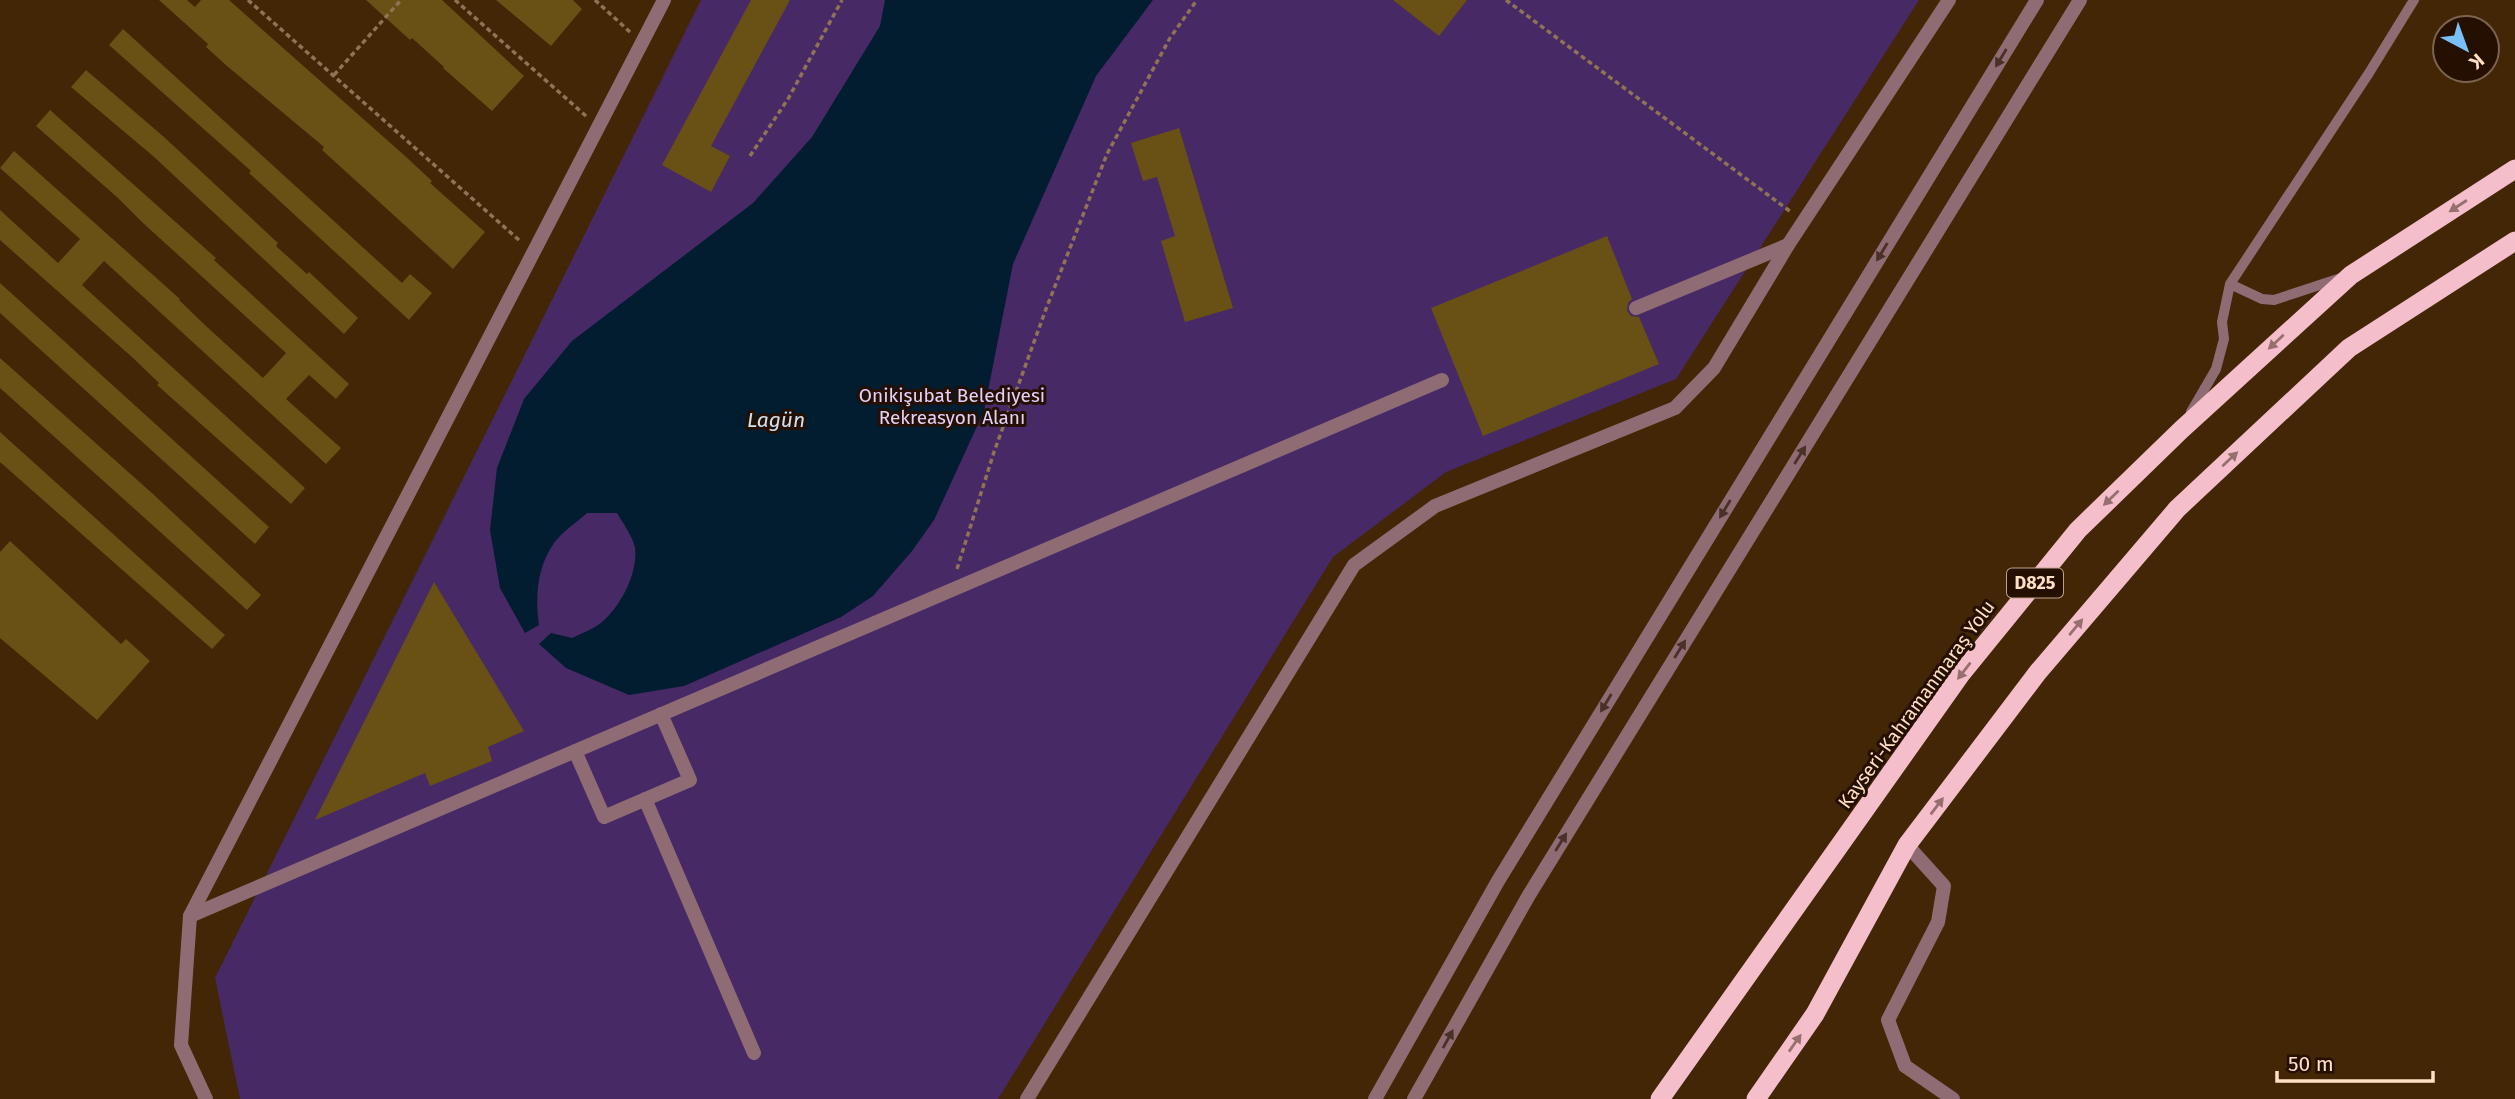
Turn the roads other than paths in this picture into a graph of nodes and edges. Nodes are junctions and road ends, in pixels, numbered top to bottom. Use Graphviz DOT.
graph roads {
  1 [pos="664,0"];
  2 [pos="1949,0"];
  3 [pos="2037,0"];
  4 [pos="2080,0"];
  5 [pos="2414,0"];
  6 [pos="2515,169"];
  7 [pos="2515,241"];
  8 [pos="1788,245"];
  9 [pos="2351,275"];
  10 [pos="2230,284"];
  11 [pos="1636,308"];
  12 [pos="1442,380"];
  13 [pos="2181,430"];
  14 [pos="662,714"];
  15 [pos="575,751"];
  16 [pos="645,799"];
  17 [pos="1907,845"];
  18 [pos="190,916"];
  19 [pos="754,1053"];
  20 [pos="206,1099"];
  21 [pos="1027,1099"];
  22 [pos="1375,1099"];
  23 [pos="1414,1099"];
  24 [pos="1660,1099"];
  25 [pos="1756,1099"];
  26 [pos="1953,1099"];
  1 -- 18 [label="street"];
  2 -- 8 [label="street"];
  3 -- 22 [label="street, one-way"];
  23 -- 4 [label="street, one-way"];
  5 -- 10 [label="lane"];
  6 -- 9 [label="highway, Kayseri-Kahramanmaraş Yolu / D825, one-way"];
  17 -- 7 [label="highway, one-way"];
  8 -- 11 [label="street"];
  8 -- 21 [label="street"];
  9 -- 10 [label="lane"];
  9 -- 13 [label="highway, Kayseri-Kahramanmaraş Yolu / D825, one-way"];
  10 -- 13 [label="lane"];
  12 -- 14 [label="street"];
  13 -- 24 [label="highway, Kayseri-Kahramanmaraş Yolu / D825, one-way"];
  14 -- 15 [label="street"];
  14 -- 16 [label="street"];
  15 -- 16 [label="street"];
  15 -- 18 [label="street"];
  16 -- 19 [label="street"];
  25 -- 17 [label="highway, one-way"];
  17 -- 26 [label="street"];
  18 -- 20 [label="street"];
}
